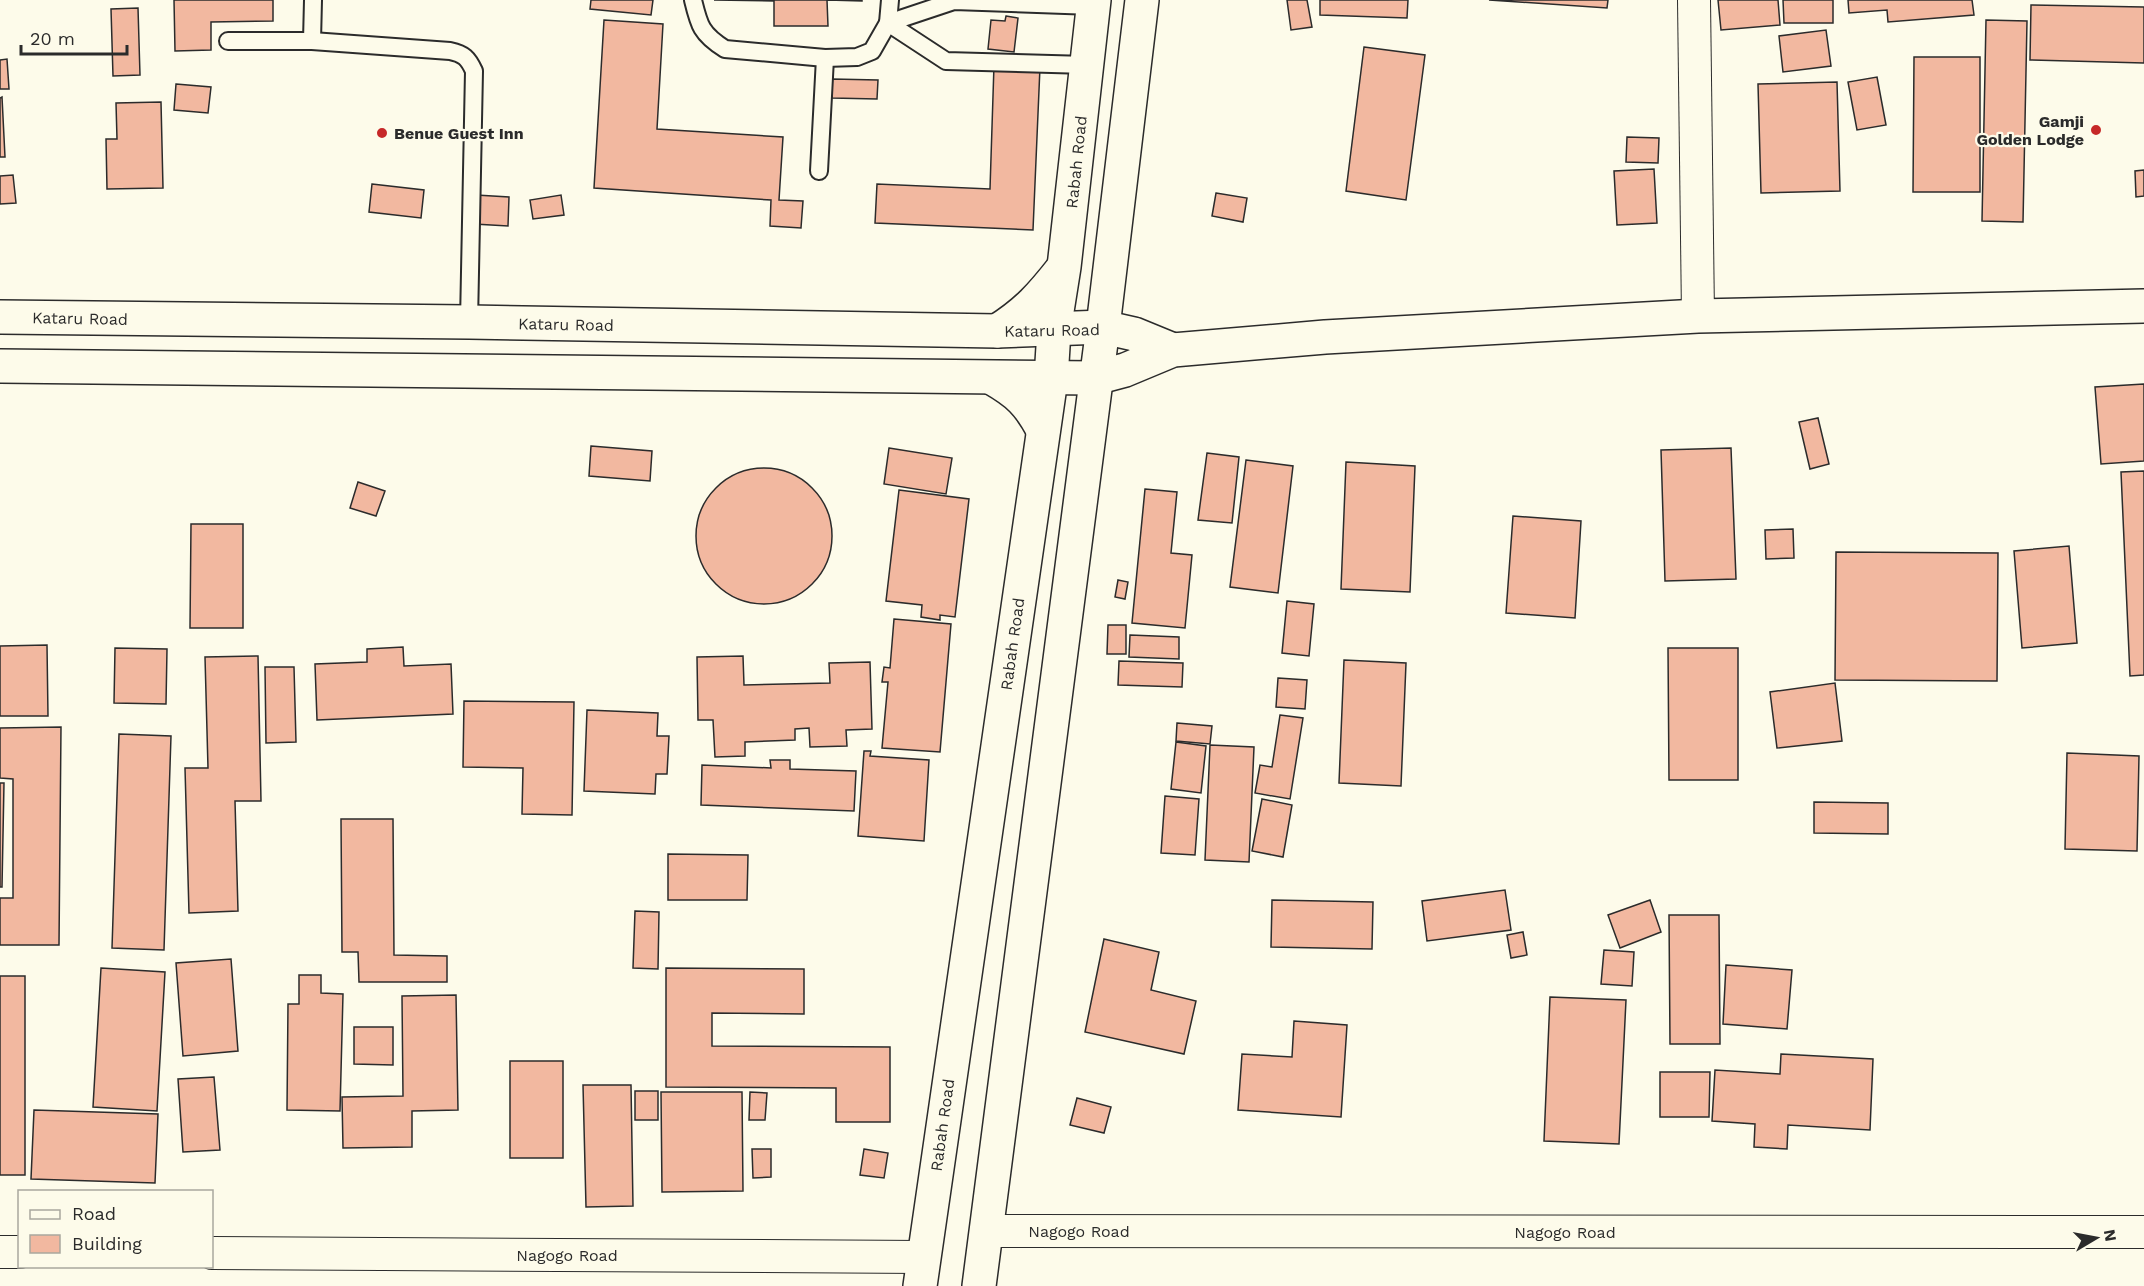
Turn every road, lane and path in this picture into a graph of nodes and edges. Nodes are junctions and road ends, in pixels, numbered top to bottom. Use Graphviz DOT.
graph roads {
  1 [pos="313,0"];
  2 [pos="693,0"];
  3 [pos="890,0"];
  4 [pos="1142,0"];
  5 [pos="1694,0"];
  6 [pos="1094,3"];
  7 [pos="888,23"];
  8 [pos="228,41"];
  9 [pos="312,41"];
  10 [pos="825,58"];
  11 [pos="1087,65"];
  12 [pos="819,171"];
  13 [pos="1064,267"];
  14 [pos="2144,306"];
  15 [pos="1698,316"];
  16 [pos="0,318"];
  17 [pos="469,322"];
  18 [pos="1103,327"];
  19 [pos="1054,330"];
  20 [pos="997,331"];
  21 [pos="1173,350"];
  22 [pos="0,366"];
  23 [pos="992,378"];
  24 [pos="1095,378"];
  25 [pos="1051,379"];
  26 [pos="1043,430"];
  27 [pos="986,1231"];
  28 [pos="2144,1232"];
  29 [pos="0,1252"];
  30 [pos="18,1252"];
  31 [pos="213,1253"];
  32 [pos="921,1271"];
  33 [pos="979,1286"];
  1 -- 9 [label="lane"];
  2 -- 10 [label="lane"];
  3 -- 7 [label="lane"];
  4 -- 18 [label="street"];
  5 -- 15 [label="street"];
  6 -- 7 [label="lane"];
  6 -- 11 [label="street, Rabah Road"];
  7 -- 10 [label="lane"];
  7 -- 11 [label="lane"];
  8 -- 9 [label="lane"];
  9 -- 17 [label="lane"];
  10 -- 12 [label="lane"];
  11 -- 13 [label="street, Rabah Road"];
  13 -- 19 [label="street, Rabah Road"];
  13 -- 20 [label="street"];
  14 -- 15 [label="street"];
  15 -- 21 [label="street"];
  16 -- 17 [label="street, Kataru Road"];
  17 -- 20 [label="street, Kataru Road"];
  18 -- 19 [label="street, Kataru Road"];
  18 -- 21 [label="street, Kataru Road"];
  18 -- 24 [label="street"];
  19 -- 20 [label="street, Kataru Road"];
  19 -- 25 [label="street, Rabah Road"];
  21 -- 24 [label="street"];
  22 -- 23 [label="street"];
  23 -- 25 [label="street"];
  23 -- 26 [label="street"];
  24 -- 25 [label="street"];
  24 -- 27 [label="street"];
  25 -- 26 [label="street, Rabah Road"];
  26 -- 32 [label="street, Rabah Road"];
  27 -- 28 [label="street, Nagogo Road"];
  27 -- 33 [label="street"];
  29 -- 30 [label="street"];
  31 -- 32 [label="street, Nagogo Road"];
}
